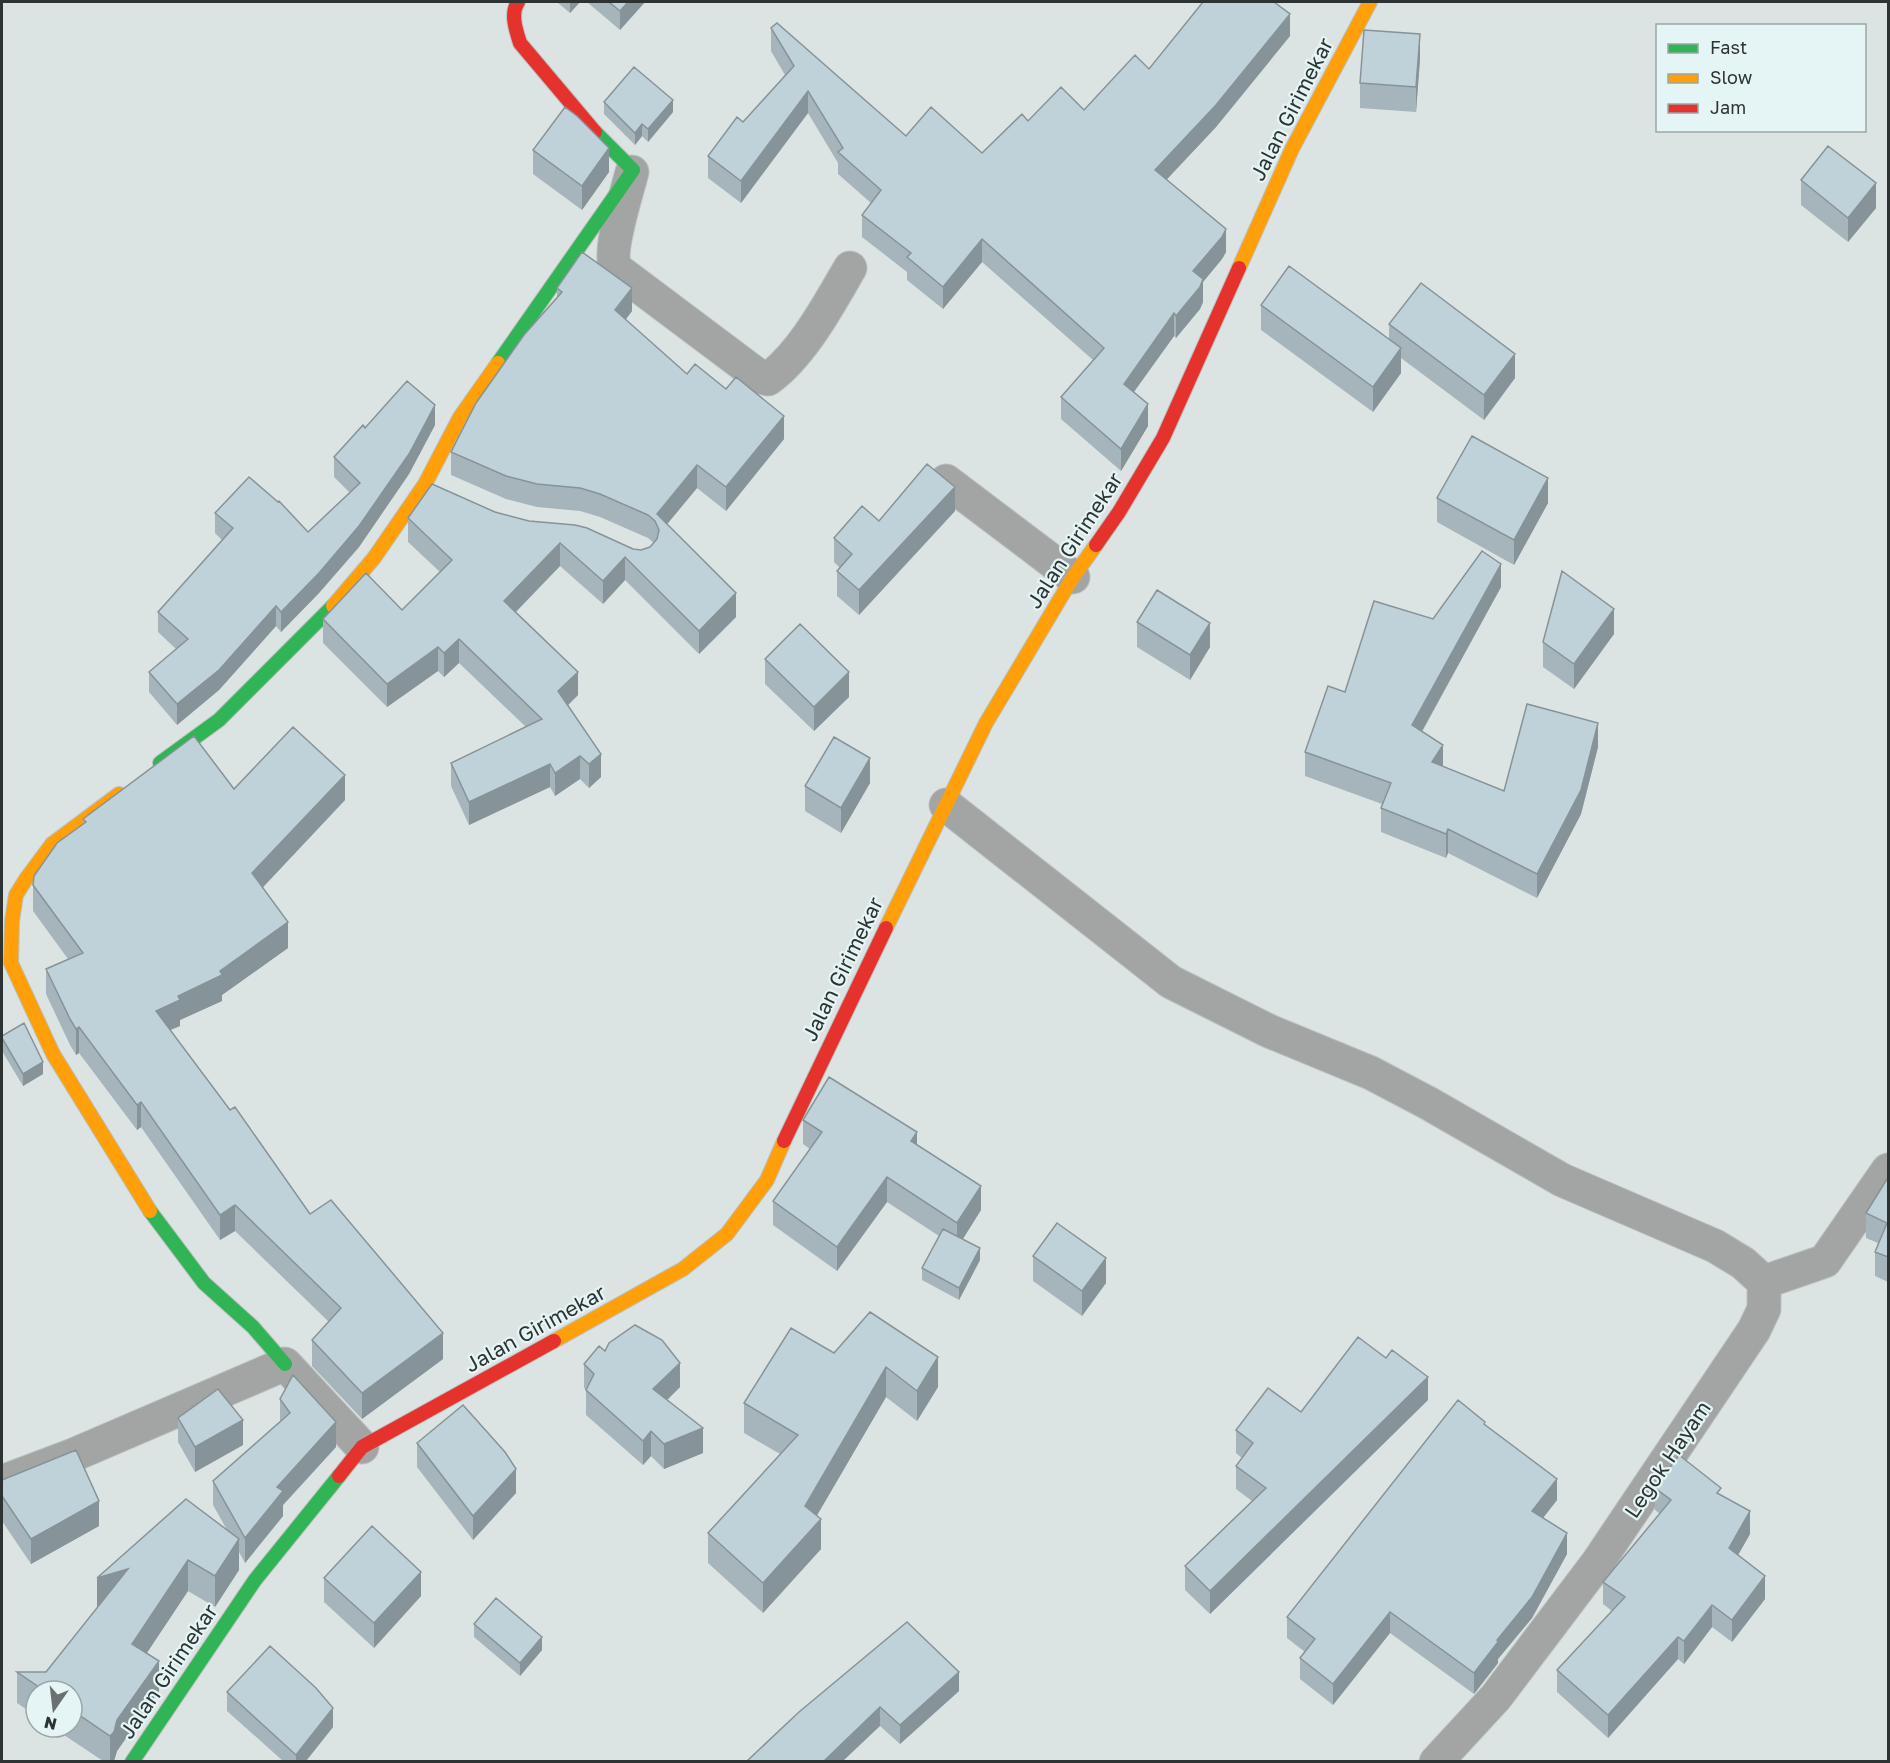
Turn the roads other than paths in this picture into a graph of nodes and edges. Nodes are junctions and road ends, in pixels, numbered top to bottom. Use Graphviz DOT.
graph roads {
  1 [pos="518,2"];
  2 [pos="1370,2"];
  3 [pos="633,170"];
  4 [pos="850,268"];
  5 [pos="946,481"];
  6 [pos="1073,577"];
  7 [pos="145,775"];
  8 [pos="126,789"];
  9 [pos="946,805"];
  10 [pos="1888,1170"];
  11 [pos="1764,1282"];
  12 [pos="285,1364"];
  13 [pos="362,1448"];
  14 [pos="2,1482"];
  15 [pos="132,1761"];
  16 [pos="1436,1761"];
  1 -- 3 [label="street"];
  2 -- 6 [label="street, Jalan Girimekar"];
  3 -- 4 [label="street"];
  3 -- 7 [label="street"];
  5 -- 6 [label="street"];
  6 -- 9 [label="street, Jalan Girimekar"];
  8 -- 12 [label="street"];
  9 -- 11 [label="street"];
  9 -- 13 [label="street, Jalan Girimekar"];
  10 -- 11 [label="street"];
  11 -- 16 [label="street, Legok Hayam"];
  12 -- 13 [label="street"];
  12 -- 14 [label="street"];
  13 -- 15 [label="street, Jalan Girimekar"];
}
